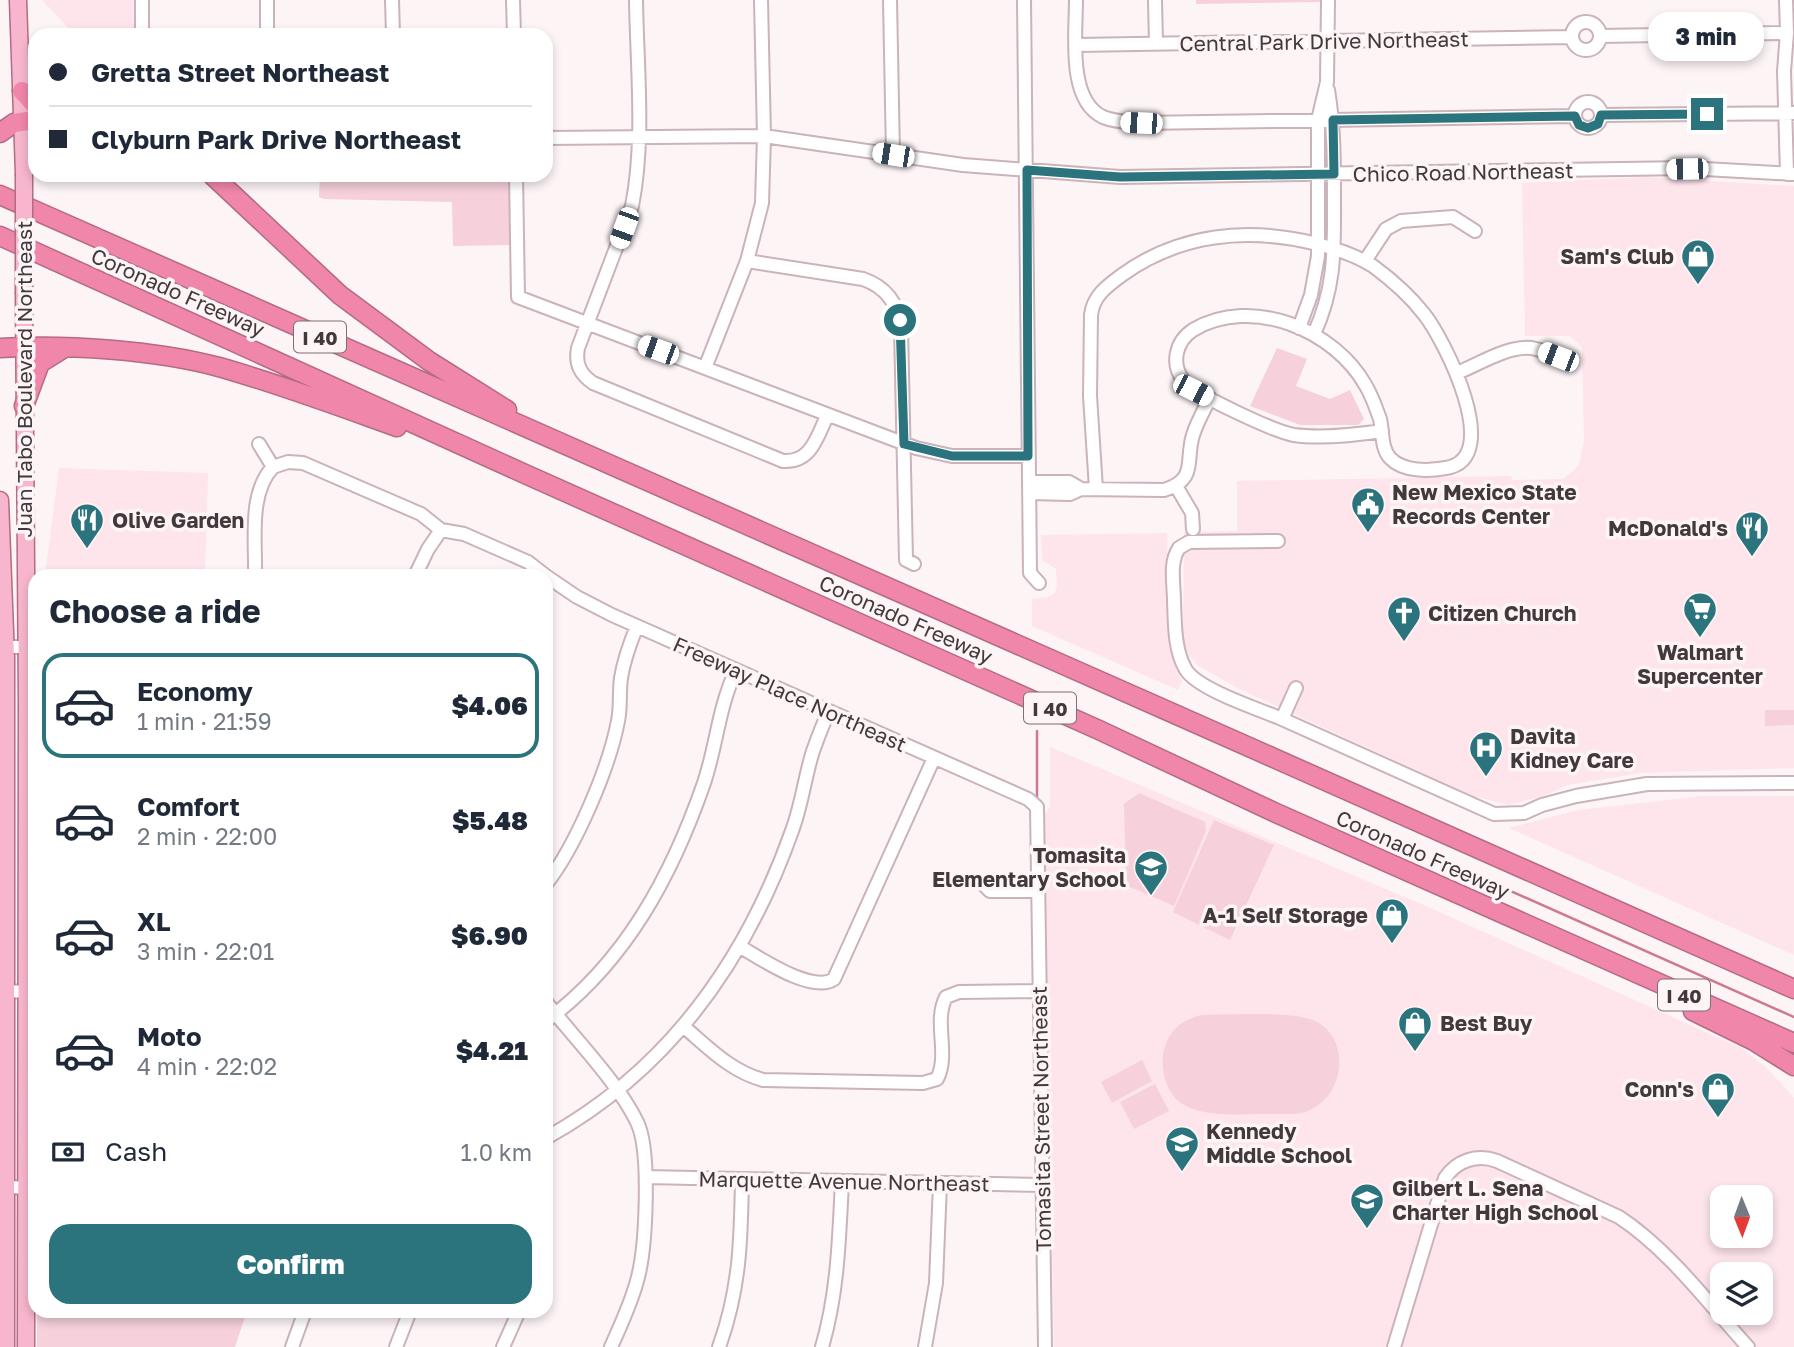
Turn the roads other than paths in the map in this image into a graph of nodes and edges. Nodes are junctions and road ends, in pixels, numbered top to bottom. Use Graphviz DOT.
graph roads {
  1 [pos="18,0"];
  2 [pos="142,0"];
  3 [pos="267,0"];
  4 [pos="392,0"];
  5 [pos="513,0"];
  6 [pos="636,0"];
  7 [pos="761,0"];
  8 [pos="890,0"];
  9 [pos="1024,0"];
  10 [pos="1076,0"];
  11 [pos="1155,0"];
  12 [pos="1328,0"];
  13 [pos="1786,0"];
  14 [pos="142,28"];
  15 [pos="267,28"];
  16 [pos="393,28"];
  17 [pos="514,28"];
  18 [pos="1787,33"];
  19 [pos="1601,36"];
  20 [pos="1572,37"];
  21 [pos="1329,40"];
  22 [pos="1156,44"];
  23 [pos="1077,45"];
  24 [pos="1794,52"];
  25 [pos="1327,82"];
  26 [pos="22,91"];
  27 [pos="28,109"];
  28 [pos="1790,113"];
  29 [pos="0,114"];
  30 [pos="28,115"];
  31 [pos="1601,115"];
  32 [pos="28,116"];
  33 [pos="1575,116"];
  34 [pos="1318,120"];
  35 [pos="1333,120"];
  36 [pos="28,132"];
  37 [pos="0,134"];
  38 [pos="638,136"];
  39 [pos="764,136"];
  40 [pos="553,138"];
  41 [pos="893,155"];
  42 [pos="1027,170"];
  43 [pos="1318,174"];
  44 [pos="1334,174"];
  45 [pos="1791,174"];
  46 [pos="219,182"];
  47 [pos="516,182"];
  48 [pos="0,195"];
  49 [pos="1475,231"];
  50 [pos="0,236"];
  51 [pos="1318,244"];
  52 [pos="1334,248"];
  53 [pos="747,261"];
  54 [pos="1365,261"];
  55 [pos="587,324"];
  56 [pos="1299,328"];
  57 [pos="1314,334"];
  58 [pos="24,346"];
  59 [pos="0,348"];
  60 [pos="64,348"];
  61 [pos="1558,357"];
  62 [pos="705,368"];
  63 [pos="1457,373"];
  64 [pos="1210,398"];
  65 [pos="24,405"];
  66 [pos="827,416"];
  67 [pos="1382,431"];
  68 [pos="259,444"];
  69 [pos="904,444"];
  70 [pos="1028,456"];
  71 [pos="273,467"];
  72 [pos="525,474"];
  73 [pos="640,480"];
  74 [pos="1176,486"];
  75 [pos="1029,488"];
  76 [pos="1096,489"];
  77 [pos="0,500"];
  78 [pos="1193,529"];
  79 [pos="441,530"];
  80 [pos="1278,541"];
  81 [pos="915,564"];
  82 [pos="28,569"];
  83 [pos="255,569"];
  84 [pos="418,569"];
  85 [pos="536,569"];
  86 [pos="553,581"];
  87 [pos="1039,583"];
  88 [pos="637,626"];
  89 [pos="3,647"];
  90 [pos="28,647"];
  91 [pos="736,670"];
  92 [pos="1296,688"];
  93 [pos="829,711"];
  94 [pos="1282,719"];
  95 [pos="28,740"];
  96 [pos="934,758"];
  97 [pos="1794,783"];
  98 [pos="1037,807"];
  99 [pos="6,833"];
  100 [pos="26,833"];
  101 [pos="553,873"];
  102 [pos="985,886"];
  103 [pos="1037,891"];
  104 [pos="1600,902"];
  105 [pos="28,912"];
  106 [pos="739,946"];
  107 [pos="1574,946"];
  108 [pos="1794,978"];
  109 [pos="1794,989"];
  110 [pos="3,991"];
  111 [pos="1038,991"];
  112 [pos="28,992"];
  113 [pos="553,1015"];
  114 [pos="28,1017"];
  115 [pos="553,1019"];
  116 [pos="683,1026"];
  117 [pos="3,1042"];
  118 [pos="26,1042"];
  119 [pos="1794,1043"];
  120 [pos="1794,1066"];
  121 [pos="617,1090"];
  122 [pos="3,1118"];
  123 [pos="26,1118"];
  124 [pos="553,1134"];
  125 [pos="28,1146"];
  126 [pos="646,1177"];
  127 [pos="742,1179"];
  128 [pos="842,1182"];
  129 [pos="940,1183"];
  130 [pos="1042,1185"];
  131 [pos="6,1187"];
  132 [pos="28,1188"];
  133 [pos="28,1283"];
  134 [pos="302,1318"];
  135 [pos="407,1318"];
  136 [pos="516,1318"];
  137 [pos="6,1347"];
  138 [pos="26,1347"];
  139 [pos="292,1347"];
  140 [pos="396,1347"];
  141 [pos="503,1347"];
  142 [pos="611,1347"];
  143 [pos="719,1347"];
  144 [pos="822,1347"];
  145 [pos="925,1347"];
  146 [pos="1045,1347"];
  147 [pos="1394,1347"];
  148 [pos="1748,1347"];
  1 -- 26 [label="main road"];
  2 -- 14 [label="street"];
  3 -- 15 [label="street"];
  4 -- 16 [label="street"];
  5 -- 17 [label="street"];
  6 -- 38 [label="street"];
  7 -- 39 [label="street"];
  8 -- 41 [label="street"];
  9 -- 42 [label="street"];
  10 -- 23 [label="street"];
  11 -- 22 [label="street"];
  12 -- 21 [label="street"];
  13 -- 18 [label="street"];
  18 -- 19 [label="street, Central Park Drive Northeast"];
  18 -- 24 [label="street"];
  18 -- 28 [label="street"];
  19 -- 20 [label="street, Central Park Drive Northeast"];
  19 -- 20 [label="street, Central Park Drive Northeast"];
  20 -- 21 [label="street, Central Park Drive Northeast"];
  21 -- 22 [label="street, Central Park Drive Northeast"];
  21 -- 25 [label="street"];
  22 -- 23 [label="street, Central Park Drive Northeast"];
  23 -- 34 [label="street"];
  25 -- 34 [label="street"];
  25 -- 35 [label="street"];
  26 -- 27 [label="highway"];
  28 -- 31 [label="street"];
  28 -- 45 [label="street"];
  29 -- 30 [label="highway"];
  31 -- 33 [label="street"];
  31 -- 33 [label="street"];
  32 -- 37 [label="highway"];
  33 -- 35 [label="street"];
  34 -- 35 [label="street"];
  34 -- 43 [label="street"];
  35 -- 44 [label="street"];
  36 -- 58 [label="main road, Juan Tabo Boulevard Northeast, bridge"];
  38 -- 39 [label="street, Chico Road Northeast"];
  38 -- 40 [label="street, Chico Road Northeast"];
  38 -- 55 [label="street"];
  39 -- 41 [label="street, Chico Road Northeast"];
  39 -- 53 [label="street"];
  41 -- 42 [label="street, Chico Road Northeast"];
  42 -- 43 [label="street, Chico Road Northeast"];
  42 -- 70 [label="street"];
  43 -- 44 [label="street, Chico Road Northeast"];
  43 -- 51 [label="street"];
  44 -- 45 [label="street, Chico Road Northeast"];
  44 -- 52 [label="street"];
  46 -- 73 [label="highway"];
  47 -- 55 [label="street"];
  48 -- 73 [label="highway, Coronado Freeway / I 40"];
  49 -- 54 [label="street"];
  50 -- 72 [label="highway, Coronado Freeway / I 40"];
  51 -- 52 [label="street"];
  51 -- 56 [label="street"];
  51 -- 76 [label="street"];
  52 -- 54 [label="street"];
  52 -- 57 [label="street"];
  53 -- 62 [label="street"];
  53 -- 69 [label="street"];
  54 -- 63 [label="street"];
  55 -- 62 [label="street"];
  55 -- 66 [label="street"];
  56 -- 57 [label="street"];
  56 -- 64 [label="street"];
  57 -- 67 [label="street"];
  58 -- 59 [label="highway"];
  58 -- 60 [label="highway"];
  58 -- 65 [label="main road, Juan Tabo Boulevard Northeast"];
  60 -- 65 [label="highway"];
  60 -- 72 [label="highway"];
  61 -- 63 [label="street"];
  62 -- 66 [label="street"];
  63 -- 67 [label="street"];
  64 -- 67 [label="street"];
  64 -- 74 [label="street"];
  65 -- 82 [label="main road, Juan Tabo Boulevard Northeast"];
  66 -- 69 [label="street"];
  68 -- 71 [label="street"];
  69 -- 70 [label="street"];
  69 -- 81 [label="street"];
  70 -- 75 [label="street"];
  71 -- 79 [label="street, Freeway Place Northeast"];
  71 -- 83 [label="street"];
  72 -- 107 [label="highway, Coronado Freeway / I 40"];
  73 -- 104 [label="highway, Coronado Freeway / I 40"];
  74 -- 76 [label="street"];
  74 -- 78 [label="street"];
  75 -- 76 [label="street"];
  75 -- 87 [label="street"];
  77 -- 89 [label="main road, Juan Tabo Boulevard Northeast"];
  79 -- 84 [label="street"];
  79 -- 85 [label="street, Freeway Place Northeast"];
  80 -- 94 [label="street"];
  86 -- 88 [label="street, Freeway Place Northeast"];
  88 -- 91 [label="street, Freeway Place Northeast"];
  88 -- 101 [label="street"];
  89 -- 90 [label="street"];
  89 -- 99 [label="main road, Juan Tabo Boulevard Northeast"];
  91 -- 93 [label="street, Freeway Place Northeast"];
  91 -- 113 [label="street"];
  92 -- 94 [label="street"];
  93 -- 96 [label="street, Freeway Place Northeast"];
  93 -- 106 [label="street"];
  94 -- 97 [label="street"];
  95 -- 100 [label="main road, Juan Tabo Boulevard Northeast"];
  96 -- 98 [label="street, Freeway Place Northeast"];
  96 -- 106 [label="street"];
  98 -- 103 [label="street, Tomasita Street Northeast"];
  99 -- 100 [label="main road"];
  99 -- 110 [label="main road, Juan Tabo Boulevard Northeast"];
  100 -- 105 [label="main road, Juan Tabo Boulevard Northeast"];
  102 -- 103 [label="street"];
  103 -- 111 [label="street, Tomasita Street Northeast"];
  104 -- 108 [label="highway"];
  104 -- 109 [label="highway, Coronado Freeway / I 40"];
  106 -- 116 [label="street"];
  107 -- 119 [label="highway, Coronado Freeway / I 40"];
  107 -- 120 [label="highway"];
  110 -- 112 [label="street"];
  110 -- 117 [label="main road, Juan Tabo Boulevard Northeast"];
  111 -- 116 [label="street"];
  111 -- 130 [label="street, Tomasita Street Northeast"];
  114 -- 118 [label="main road, Juan Tabo Boulevard Northeast"];
  115 -- 121 [label="street"];
  116 -- 121 [label="street"];
  117 -- 118 [label="street"];
  117 -- 122 [label="main road, Juan Tabo Boulevard Northeast"];
  118 -- 123 [label="main road, Juan Tabo Boulevard Northeast"];
  121 -- 124 [label="street"];
  121 -- 126 [label="street"];
  122 -- 123 [label="street"];
  122 -- 131 [label="main road, Juan Tabo Boulevard Northeast"];
  123 -- 125 [label="main road, Juan Tabo Boulevard Northeast"];
  126 -- 127 [label="street, Marquette Avenue Northeast"];
  126 -- 142 [label="street"];
  127 -- 128 [label="street, Marquette Avenue Northeast"];
  127 -- 143 [label="street"];
  128 -- 129 [label="street, Marquette Avenue Northeast"];
  128 -- 144 [label="street"];
  129 -- 130 [label="street, Marquette Avenue Northeast"];
  129 -- 145 [label="street"];
  130 -- 146 [label="street, Tomasita Street Northeast"];
  131 -- 132 [label="street"];
  131 -- 137 [label="main road, Juan Tabo Boulevard Northeast"];
  133 -- 138 [label="main road, Juan Tabo Boulevard Northeast"];
  134 -- 139 [label="street"];
  135 -- 140 [label="street"];
  136 -- 141 [label="street"];
  147 -- 148 [label="street"];
}
